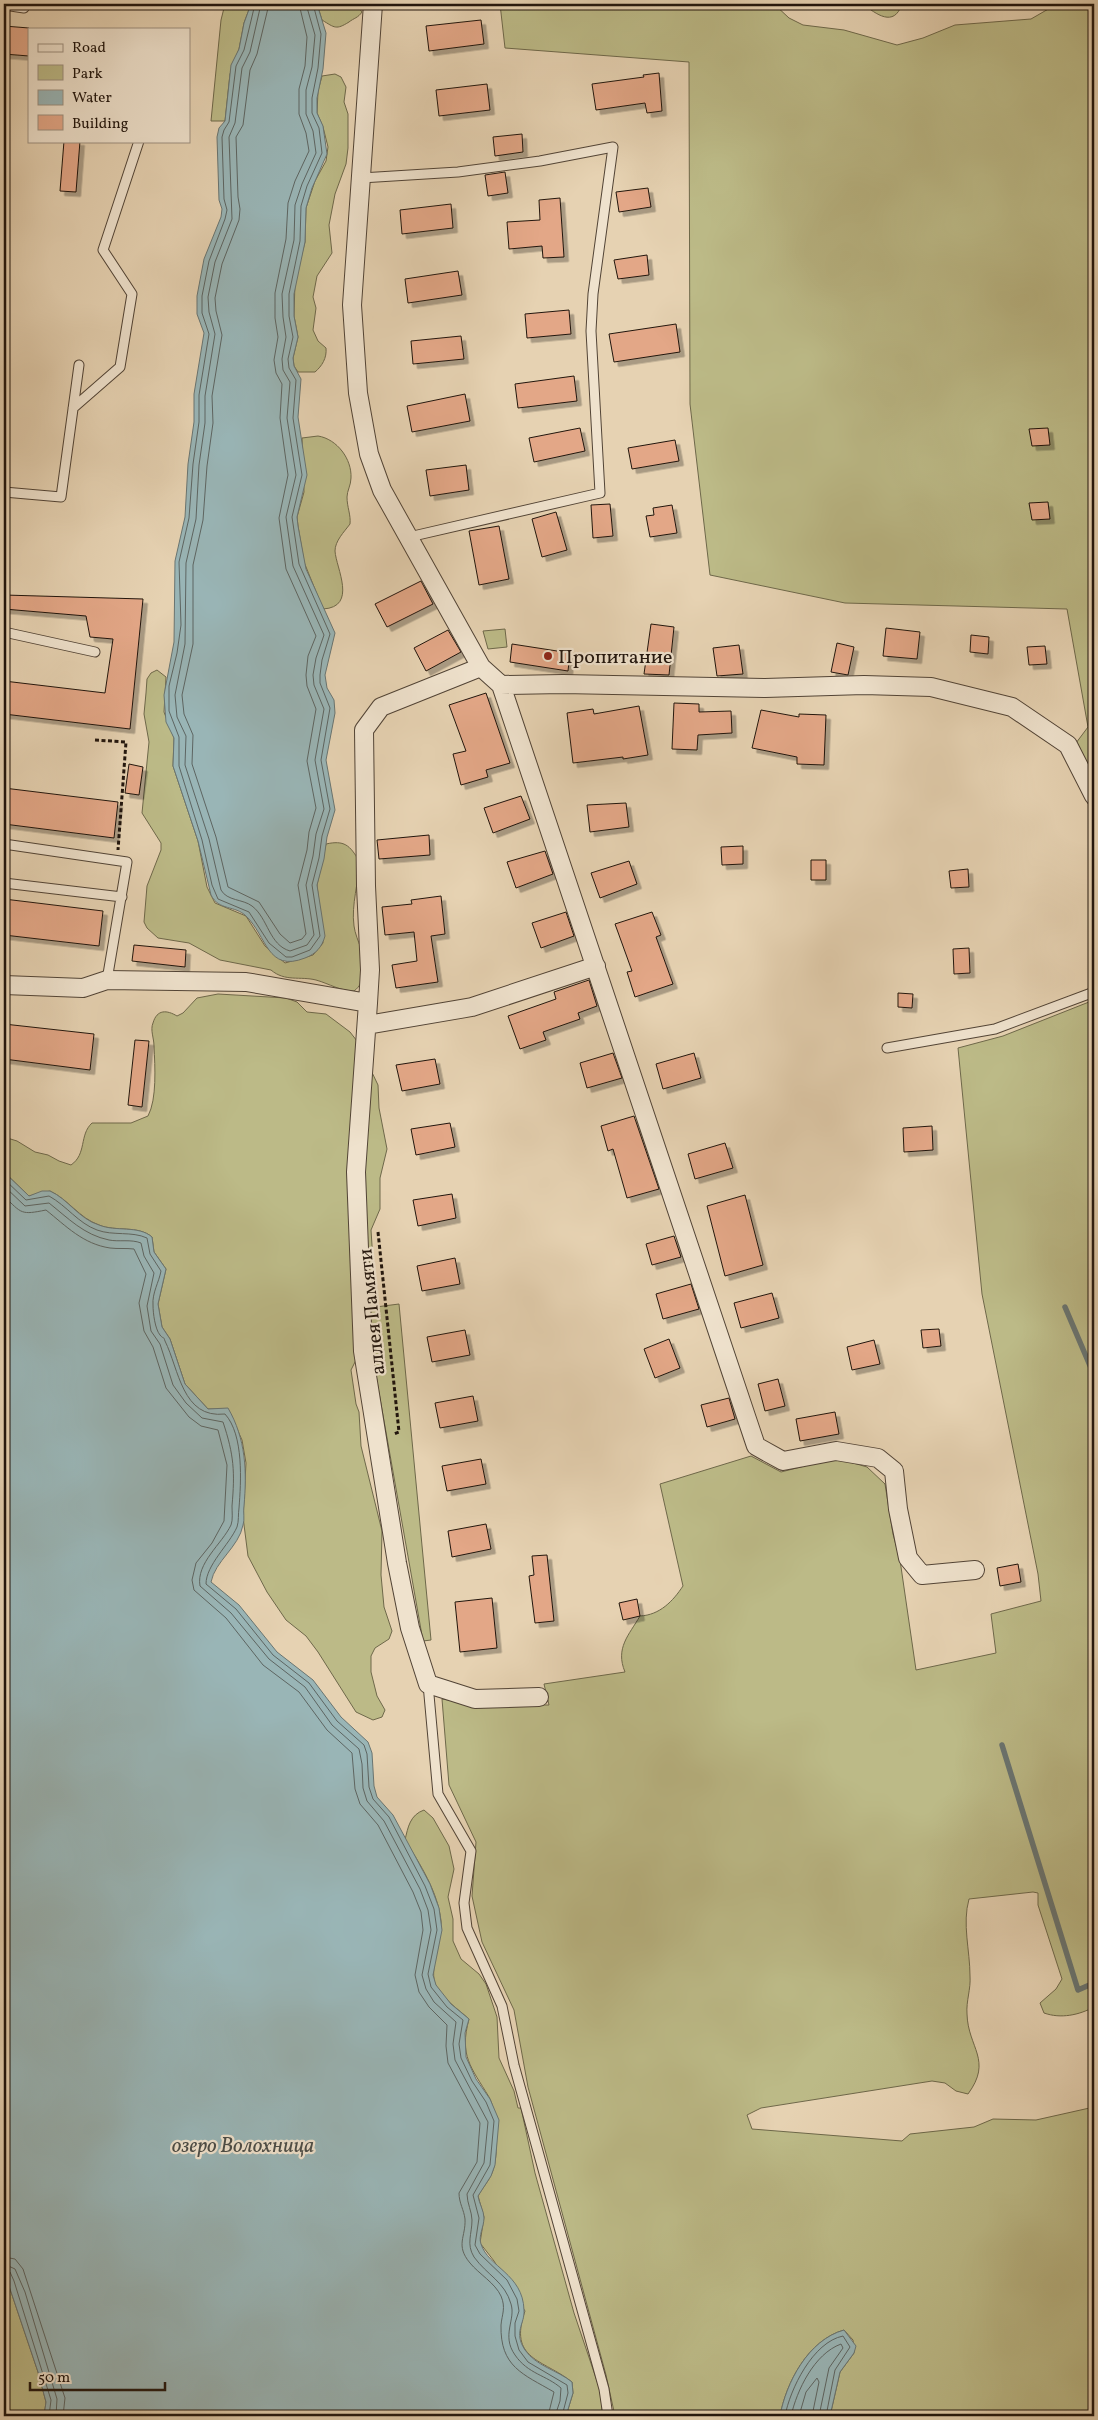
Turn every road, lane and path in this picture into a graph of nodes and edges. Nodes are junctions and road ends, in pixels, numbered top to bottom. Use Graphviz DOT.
graph roads {
  1 [pos="373,4"];
  2 [pos="4,6"];
  3 [pos="24,8"];
  4 [pos="139,142"];
  5 [pos="361,178"];
  6 [pos="78,365"];
  7 [pos="73,408"];
  8 [pos="4,492"];
  9 [pos="409,536"];
  10 [pos="4,632"];
  11 [pos="95,652"];
  12 [pos="481,667"];
  13 [pos="501,686"];
  14 [pos="95,740"];
  15 [pos="1094,796"];
  16 [pos="4,844"];
  17 [pos="118,860"];
  18 [pos="4,883"];
  19 [pos="122,897"];
  20 [pos="596,966"];
  21 [pos="107,980"];
  22 [pos="4,985"];
  23 [pos="1094,992"];
  24 [pos="368,1003"];
  25 [pos="367,1025"];
  26 [pos="887,1048"];
  27 [pos="377,1228"];
  28 [pos="378,1442"];
  29 [pos="975,1570"];
  30 [pos="428,1684"];
  31 [pos="539,1697"];
  32 [pos="608,2416"];
  1 -- 5 [label="street"];
  2 -- 3 [label="lane"];
  4 -- 7 [label="lane"];
  5 -- 9 [label="street"];
  5 -- 9 [label="lane"];
  6 -- 7 [label="lane"];
  7 -- 8 [label="lane"];
  9 -- 12 [label="street"];
  10 -- 11 [label="lane"];
  12 -- 13 [label="street"];
  12 -- 24 [label="street"];
  13 -- 15 [label="street"];
  13 -- 20 [label="street"];
  14 -- 17 [label="path"];
  16 -- 17 [label="lane"];
  17 -- 19 [label="lane"];
  18 -- 19 [label="lane"];
  19 -- 21 [label="lane"];
  20 -- 25 [label="street"];
  20 -- 29 [label="street"];
  21 -- 22 [label="street"];
  21 -- 24 [label="street"];
  23 -- 26 [label="lane"];
  24 -- 25 [label="street"];
  25 -- 28 [label="street"];
  27 -- 28 [label="path, аллея Памяти"];
  28 -- 30 [label="street"];
  30 -- 31 [label="street"];
  30 -- 32 [label="lane"];
}
